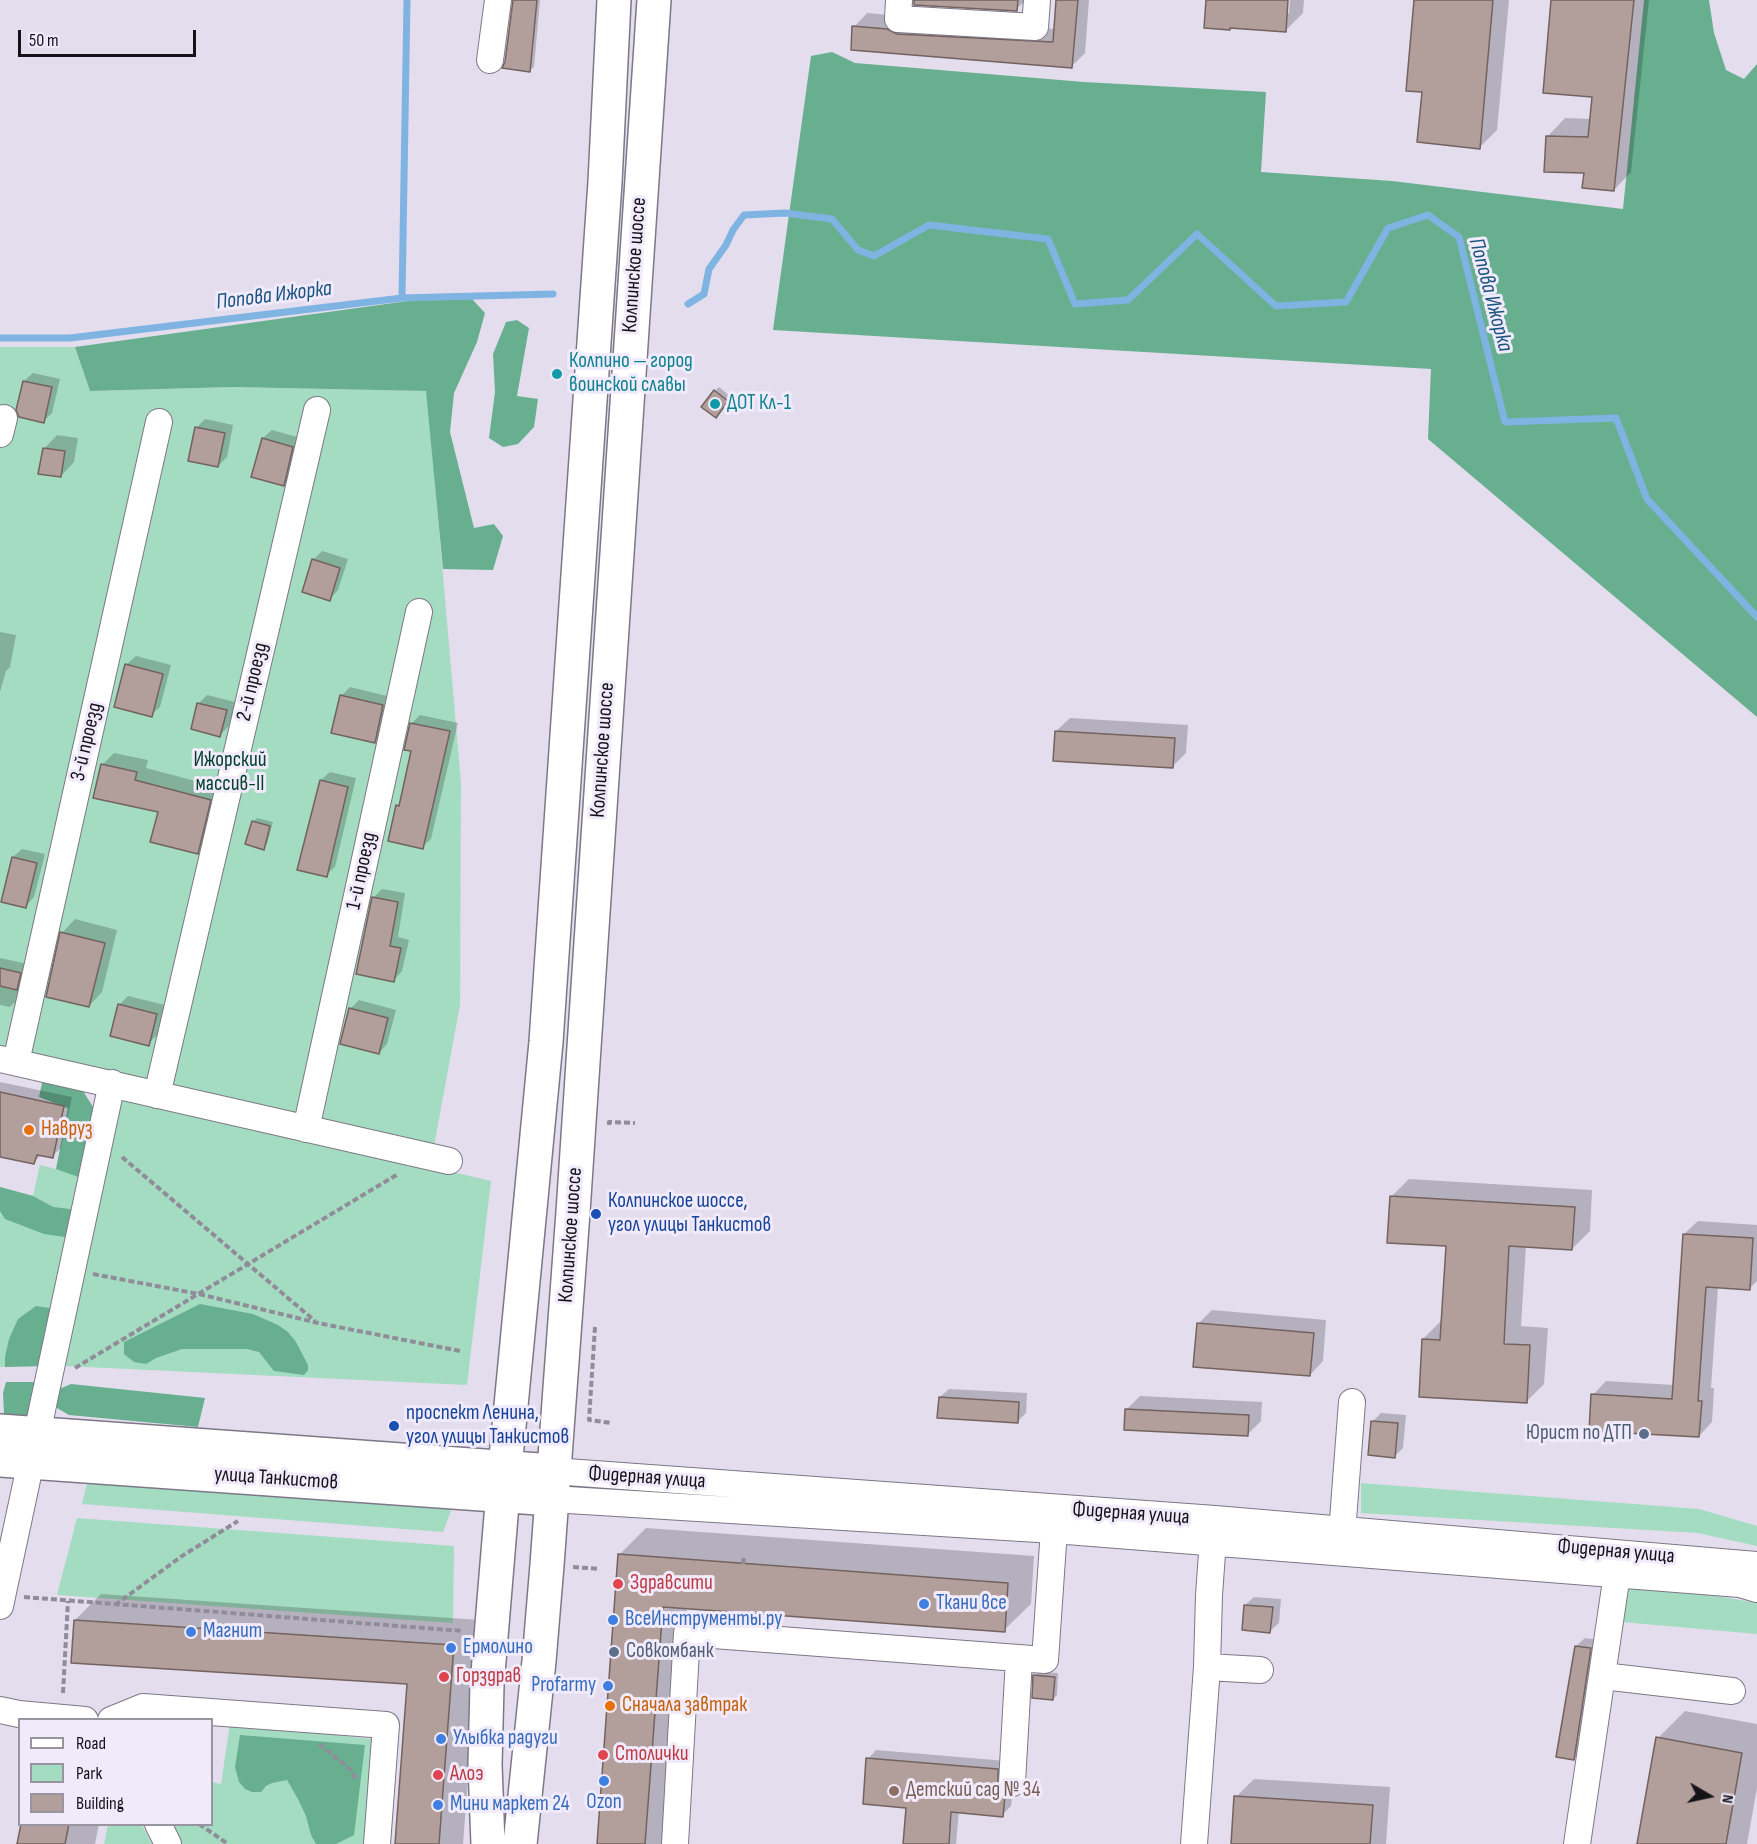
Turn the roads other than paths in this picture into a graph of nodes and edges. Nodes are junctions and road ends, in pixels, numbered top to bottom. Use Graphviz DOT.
graph roads {
  1 [pos="498,0"];
  2 [pos="614,0"];
  3 [pos="654,0"];
  4 [pos="899,0"];
  5 [pos="1037,0"];
  6 [pos="962,11"];
  7 [pos="490,60"];
  8 [pos="317,410"];
  9 [pos="159,422"];
  10 [pos="419,612"];
  11 [pos="8,1060"];
  12 [pos="112,1083"];
  13 [pos="157,1095"];
  14 [pos="306,1129"];
  15 [pos="438,1159"];
  16 [pos="1352,1401"];
  17 [pos="0,1431"];
  18 [pos="35,1448"];
  19 [pos="0,1460"];
  20 [pos="504,1481"];
  21 [pos="553,1485"];
  22 [pos="1054,1519"];
  23 [pos="1214,1531"];
  24 [pos="1341,1541"];
  25 [pos="1757,1565"];
  26 [pos="1617,1574"];
  27 [pos="1757,1588"];
  28 [pos="1,1601"];
  29 [pos="1019,1659"];
  30 [pos="1207,1667"];
  31 [pos="1260,1670"];
  32 [pos="1603,1676"];
  33 [pos="1732,1691"];
  34 [pos="0,1710"];
  35 [pos="73,1718"];
  36 [pos="114,1718"];
  37 [pos="1012,1783"];
  38 [pos="159,1826"];
  39 [pos="378,1832"];
  40 [pos="168,1844"];
  41 [pos="488,1844"];
  42 [pos="520,1844"];
  43 [pos="675,1844"];
  44 [pos="1194,1844"];
  45 [pos="1577,1844"];
  1 -- 7 [label="street"];
  2 -- 20 [label="main road, Колпинское шоссе"];
  3 -- 21 [label="main road, Колпинское шоссе"];
  4 -- 6 [label="street"];
  5 -- 6 [label="street"];
  8 -- 13 [label="street, 2-й проезд"];
  9 -- 11 [label="street, 3-й проезд"];
  10 -- 14 [label="street, 1-й проезд"];
  11 -- 12 [label="street"];
  12 -- 13 [label="street"];
  12 -- 18 [label="street"];
  13 -- 14 [label="street"];
  14 -- 15 [label="street"];
  16 -- 24 [label="street"];
  17 -- 18 [label="main road, улица Танкистов"];
  18 -- 19 [label="main road, улица Танкистов"];
  18 -- 20 [label="main road, улица Танкистов"];
  18 -- 28 [label="street"];
  20 -- 21 [label="main road, Фидерная улица"];
  20 -- 41 [label="main road, Колпинское шоссе"];
  21 -- 22 [label="street, Фидерная улица"];
  21 -- 42 [label="main road, Колпинское шоссе"];
  22 -- 23 [label="street, Фидерная улица"];
  22 -- 29 [label="street"];
  23 -- 24 [label="street, Фидерная улица"];
  23 -- 30 [label="street"];
  24 -- 25 [label="street, Фидерная улица"];
  24 -- 26 [label="street, Фидерная улица"];
  26 -- 27 [label="street, Фидерная улица"];
  26 -- 32 [label="street"];
  29 -- 37 [label="street"];
  29 -- 43 [label="street"];
  30 -- 31 [label="street"];
  30 -- 44 [label="street"];
  32 -- 33 [label="street"];
  32 -- 45 [label="street"];
  34 -- 35 [label="street"];
  36 -- 39 [label="street"];
  38 -- 40 [label="street"];
}
